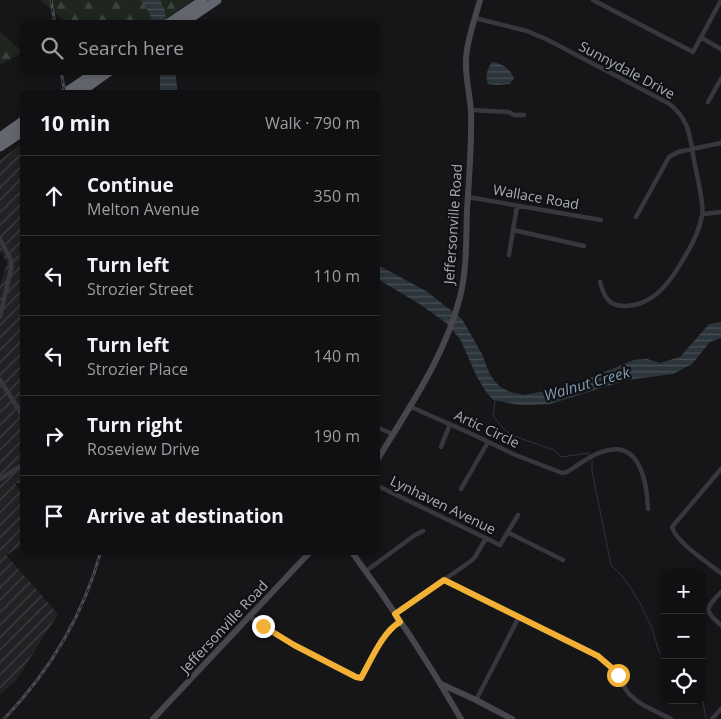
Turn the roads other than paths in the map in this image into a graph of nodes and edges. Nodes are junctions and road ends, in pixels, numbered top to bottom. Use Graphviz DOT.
graph roads {
  1 [pos="203,0"];
  2 [pos="217,0"];
  3 [pos="480,0"];
  4 [pos="593,0"];
  5 [pos="719,2"];
  6 [pos="475,18"];
  7 [pos="173,20"];
  8 [pos="188,20"];
  9 [pos="702,38"];
  10 [pos="721,49"];
  11 [pos="91,75"];
  12 [pos="104,75"];
  13 [pos="721,79"];
  14 [pos="69,90"];
  15 [pos="83,90"];
  16 [pos="708,102"];
  17 [pos="471,110"];
  18 [pos="524,115"];
  19 [pos="20,123"];
  20 [pos="20,134"];
  21 [pos="0,137"];
  22 [pos="721,143"];
  23 [pos="0,147"];
  24 [pos="692,148"];
  25 [pos="468,198"];
  26 [pos="517,206"];
  27 [pos="721,212"];
  28 [pos="703,214"];
  29 [pos="636,217"];
  30 [pos="601,220"];
  31 [pos="513,230"];
  32 [pos="0,240"];
  33 [pos="584,246"];
  34 [pos="509,255"];
  35 [pos="600,282"];
  36 [pos="0,317"];
  37 [pos="0,380"];
  38 [pos="410,406"];
  39 [pos="20,412"];
  40 [pos="450,424"];
  41 [pos="380,428"];
  42 [pos="393,434"];
  43 [pos="488,442"];
  44 [pos="441,447"];
  45 [pos="380,455"];
  46 [pos="20,467"];
  47 [pos="721,470"];
  48 [pos="0,479"];
  49 [pos="380,487"];
  50 [pos="461,489"];
  51 [pos="648,510"];
  52 [pos="518,515"];
  53 [pos="423,531"];
  54 [pos="509,532"];
  55 [pos="486,538"];
  56 [pos="307,555"];
  57 [pos="354,555"];
  58 [pos="563,560"];
  59 [pos="366,571"];
  60 [pos="721,573"];
  61 [pos="444,580"];
  62 [pos="721,592"];
  63 [pos="395,614"];
  64 [pos="251,617"];
  65 [pos="518,617"];
  66 [pos="400,622"];
  67 [pos="721,625"];
  68 [pos="441,684"];
  69 [pos="476,700"];
  70 [pos="721,708"];
  71 [pos="153,719"];
  72 [pos="461,719"];
  73 [pos="512,719"];
  74 [pos="671,719"];
  75 [pos="712,719"];
  1 -- 7 [label="highway"];
  2 -- 8 [label="highway"];
  3 -- 6 [label="street, Jeffersonville Road"];
  4 -- 9 [label="street"];
  5 -- 9 [label="street"];
  6 -- 17 [label="street, Jeffersonville Road"];
  6 -- 24 [label="street, Sunnydale Drive"];
  9 -- 10 [label="street"];
  11 -- 14 [label="highway"];
  12 -- 15 [label="highway"];
  13 -- 16 [label="street"];
  17 -- 18 [label="street"];
  17 -- 25 [label="street, Jeffersonville Road"];
  19 -- 21 [label="highway"];
  20 -- 23 [label="highway"];
  22 -- 24 [label="street"];
  24 -- 28 [label="street, Sunnydale Drive"];
  24 -- 29 [label="street"];
  25 -- 26 [label="street, Wallace Road"];
  25 -- 38 [label="street, Jeffersonville Road"];
  26 -- 30 [label="street, Wallace Road"];
  26 -- 31 [label="street"];
  27 -- 28 [label="street"];
  28 -- 35 [label="street, Sunnydale Drive"];
  31 -- 33 [label="street"];
  31 -- 34 [label="street"];
  32 -- 36 [label="street"];
  37 -- 39 [label="street"];
  38 -- 40 [label="street, Artic Circle"];
  38 -- 42 [label="street, Jeffersonville Road"];
  40 -- 43 [label="street, Artic Circle"];
  40 -- 44 [label="street"];
  41 -- 42 [label="street"];
  42 -- 45 [label="street, Jeffersonville Road"];
  43 -- 50 [label="street"];
  43 -- 51 [label="street, Artic Circle"];
  46 -- 48 [label="street"];
  47 -- 60 [label="street"];
  49 -- 55 [label="street, Lynhaven Avenue"];
  52 -- 54 [label="street"];
  53 -- 59 [label="street"];
  54 -- 55 [label="street, Lynhaven Avenue"];
  54 -- 58 [label="street"];
  55 -- 61 [label="street"];
  56 -- 64 [label="street, Jeffersonville Road"];
  57 -- 59 [label="street"];
  59 -- 63 [label="street"];
  61 -- 63 [label="street"];
  61 -- 65 [label="street"];
  62 -- 67 [label="street"];
  63 -- 66 [label="street"];
  64 -- 66 [label="street"];
  64 -- 71 [label="street, Jeffersonville Road"];
  65 -- 69 [label="street"];
  65 -- 74 [label="street"];
  66 -- 68 [label="street"];
  68 -- 69 [label="street"];
  68 -- 72 [label="street"];
  69 -- 73 [label="street"];
  70 -- 75 [label="street"];
}
